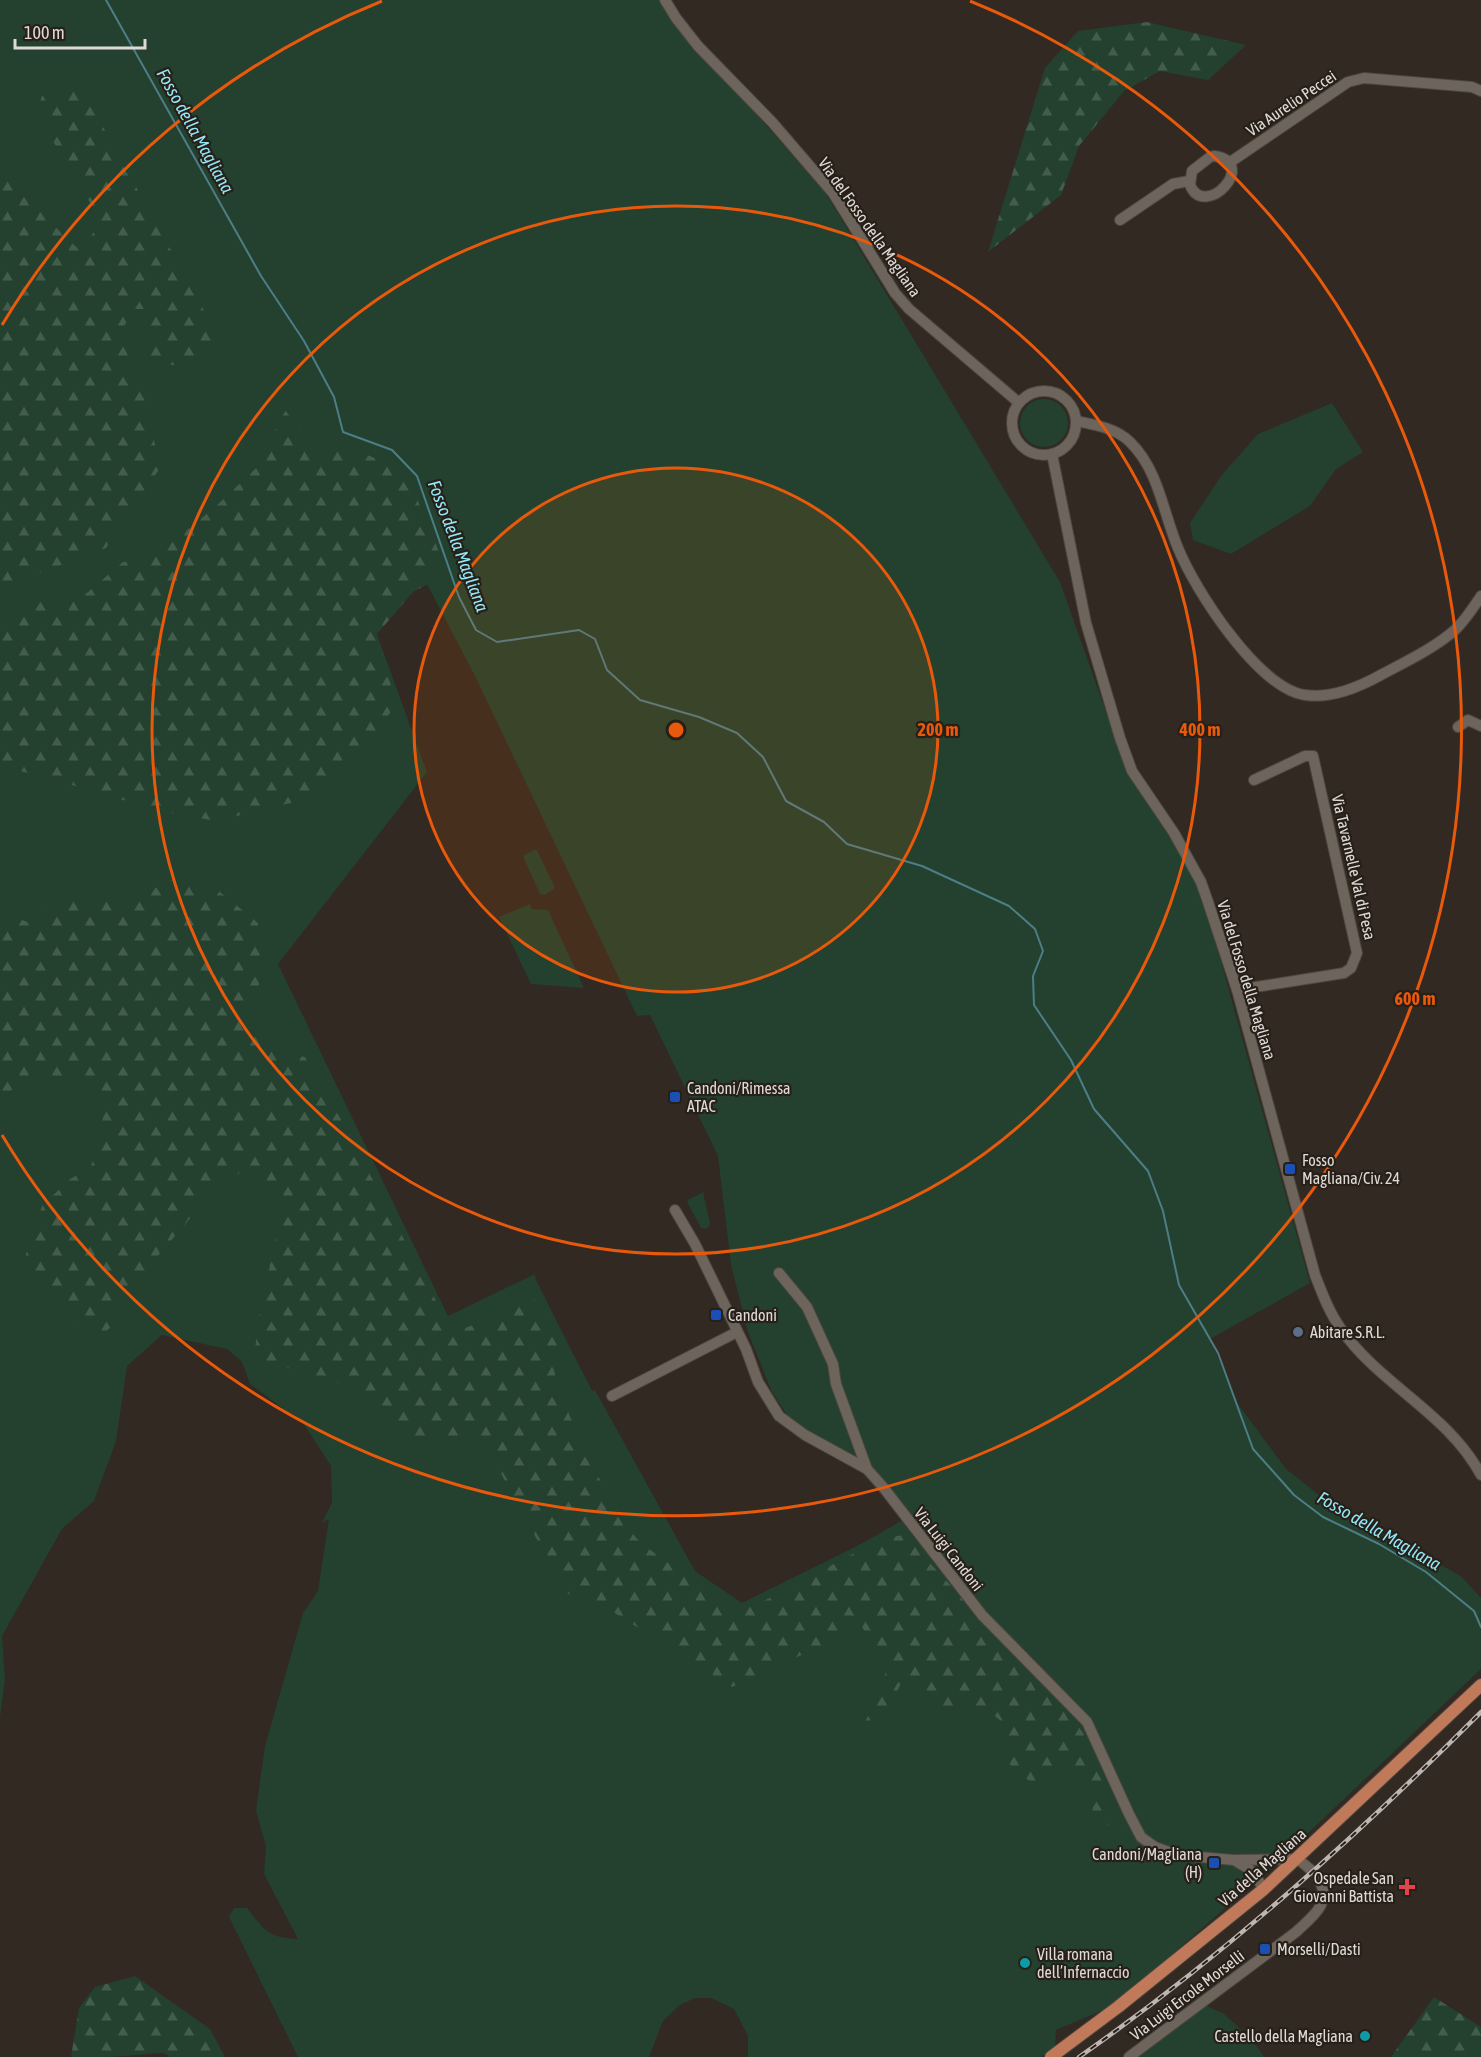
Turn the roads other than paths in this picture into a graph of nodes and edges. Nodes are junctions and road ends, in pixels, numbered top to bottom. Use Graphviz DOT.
graph roads {
  1 [pos="665,0"];
  2 [pos="1481,91"];
  3 [pos="1229,163"];
  4 [pos="1189,181"];
  5 [pos="1120,220"];
  6 [pos="1018,402"];
  7 [pos="1076,421"];
  8 [pos="1052,454"];
  9 [pos="1481,596"];
  10 [pos="1481,726"];
  11 [pos="1458,727"];
  12 [pos="1254,780"];
  13 [pos="1237,990"];
  14 [pos="675,1210"];
  15 [pos="779,1273"];
  16 [pos="737,1332"];
  17 [pos="612,1396"];
  18 [pos="867,1469"];
  19 [pos="1481,1475"];
  20 [pos="1481,1685"];
  21 [pos="1298,1859"];
  22 [pos="1234,1860"];
  23 [pos="1311,1870"];
  24 [pos="1318,1879"];
  25 [pos="1264,1889"];
  26 [pos="1051,2057"];
  27 [pos="1129,2057"];
  1 -- 6 [label="street, Via del Fosso della Magliana"];
  2 -- 3 [label="street, Via Aurelio Peccei"];
  3 -- 4 [label="street"];
  3 -- 4 [label="street"];
  4 -- 5 [label="street"];
  6 -- 7 [label="street"];
  6 -- 8 [label="street"];
  7 -- 8 [label="street"];
  7 -- 9 [label="street"];
  8 -- 13 [label="street, Via del Fosso della Magliana"];
  10 -- 11 [label="street"];
  12 -- 13 [label="street, Via Tavarnelle Val di Pesa"];
  13 -- 19 [label="street, Via del Fosso della Magliana"];
  14 -- 16 [label="street, Via Luigi Candoni"];
  15 -- 18 [label="street"];
  16 -- 17 [label="street"];
  16 -- 18 [label="street, Via Luigi Candoni"];
  18 -- 22 [label="street, Via Luigi Candoni"];
  20 -- 21 [label="main road, Via della Magliana"];
  21 -- 22 [label="street, Via Luigi Candoni"];
  21 -- 23 [label="street"];
  21 -- 25 [label="main road, Via della Magliana"];
  22 -- 25 [label="street"];
  24 -- 27 [label="street, Via Luigi Ercole Morselli"];
  25 -- 26 [label="main road, Via della Magliana"];
}
